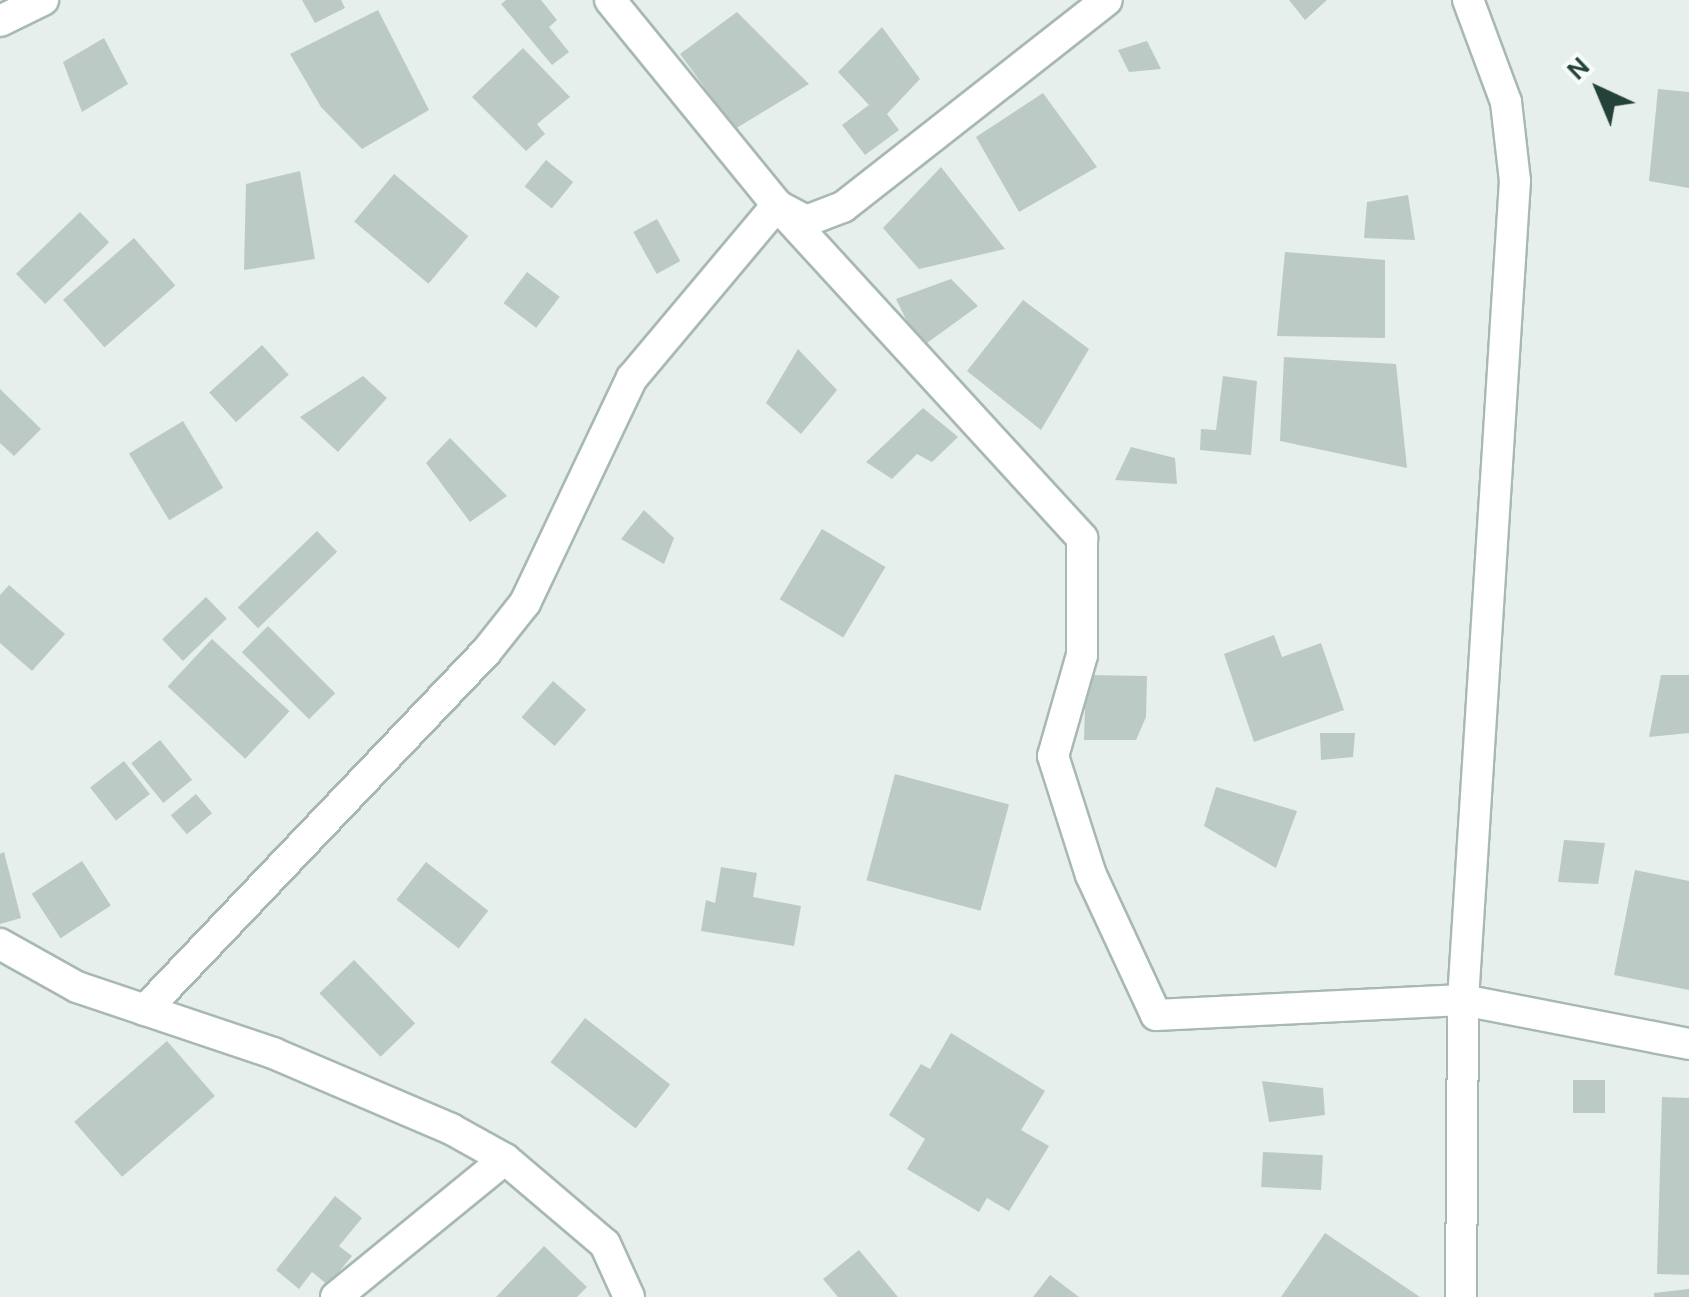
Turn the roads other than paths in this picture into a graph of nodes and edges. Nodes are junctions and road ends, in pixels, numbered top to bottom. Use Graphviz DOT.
graph roads {
  1 [pos="43,0"];
  2 [pos="610,0"];
  3 [pos="1107,0"];
  4 [pos="1468,0"];
  5 [pos="0,22"];
  6 [pos="777,206"];
  7 [pos="0,944"];
  8 [pos="1463,1000"];
  9 [pos="145,1010"];
  10 [pos="1689,1044"];
  11 [pos="505,1158"];
  12 [pos="336,1297"];
  13 [pos="629,1297"];
  14 [pos="1461,1297"];
  1 -- 5 [label="street"];
  2 -- 6 [label="street"];
  3 -- 6 [label="street"];
  4 -- 8 [label="street"];
  6 -- 8 [label="street"];
  6 -- 9 [label="street"];
  7 -- 9 [label="street"];
  8 -- 10 [label="street"];
  8 -- 14 [label="street"];
  9 -- 11 [label="street"];
  11 -- 12 [label="street"];
  11 -- 13 [label="street"];
}
